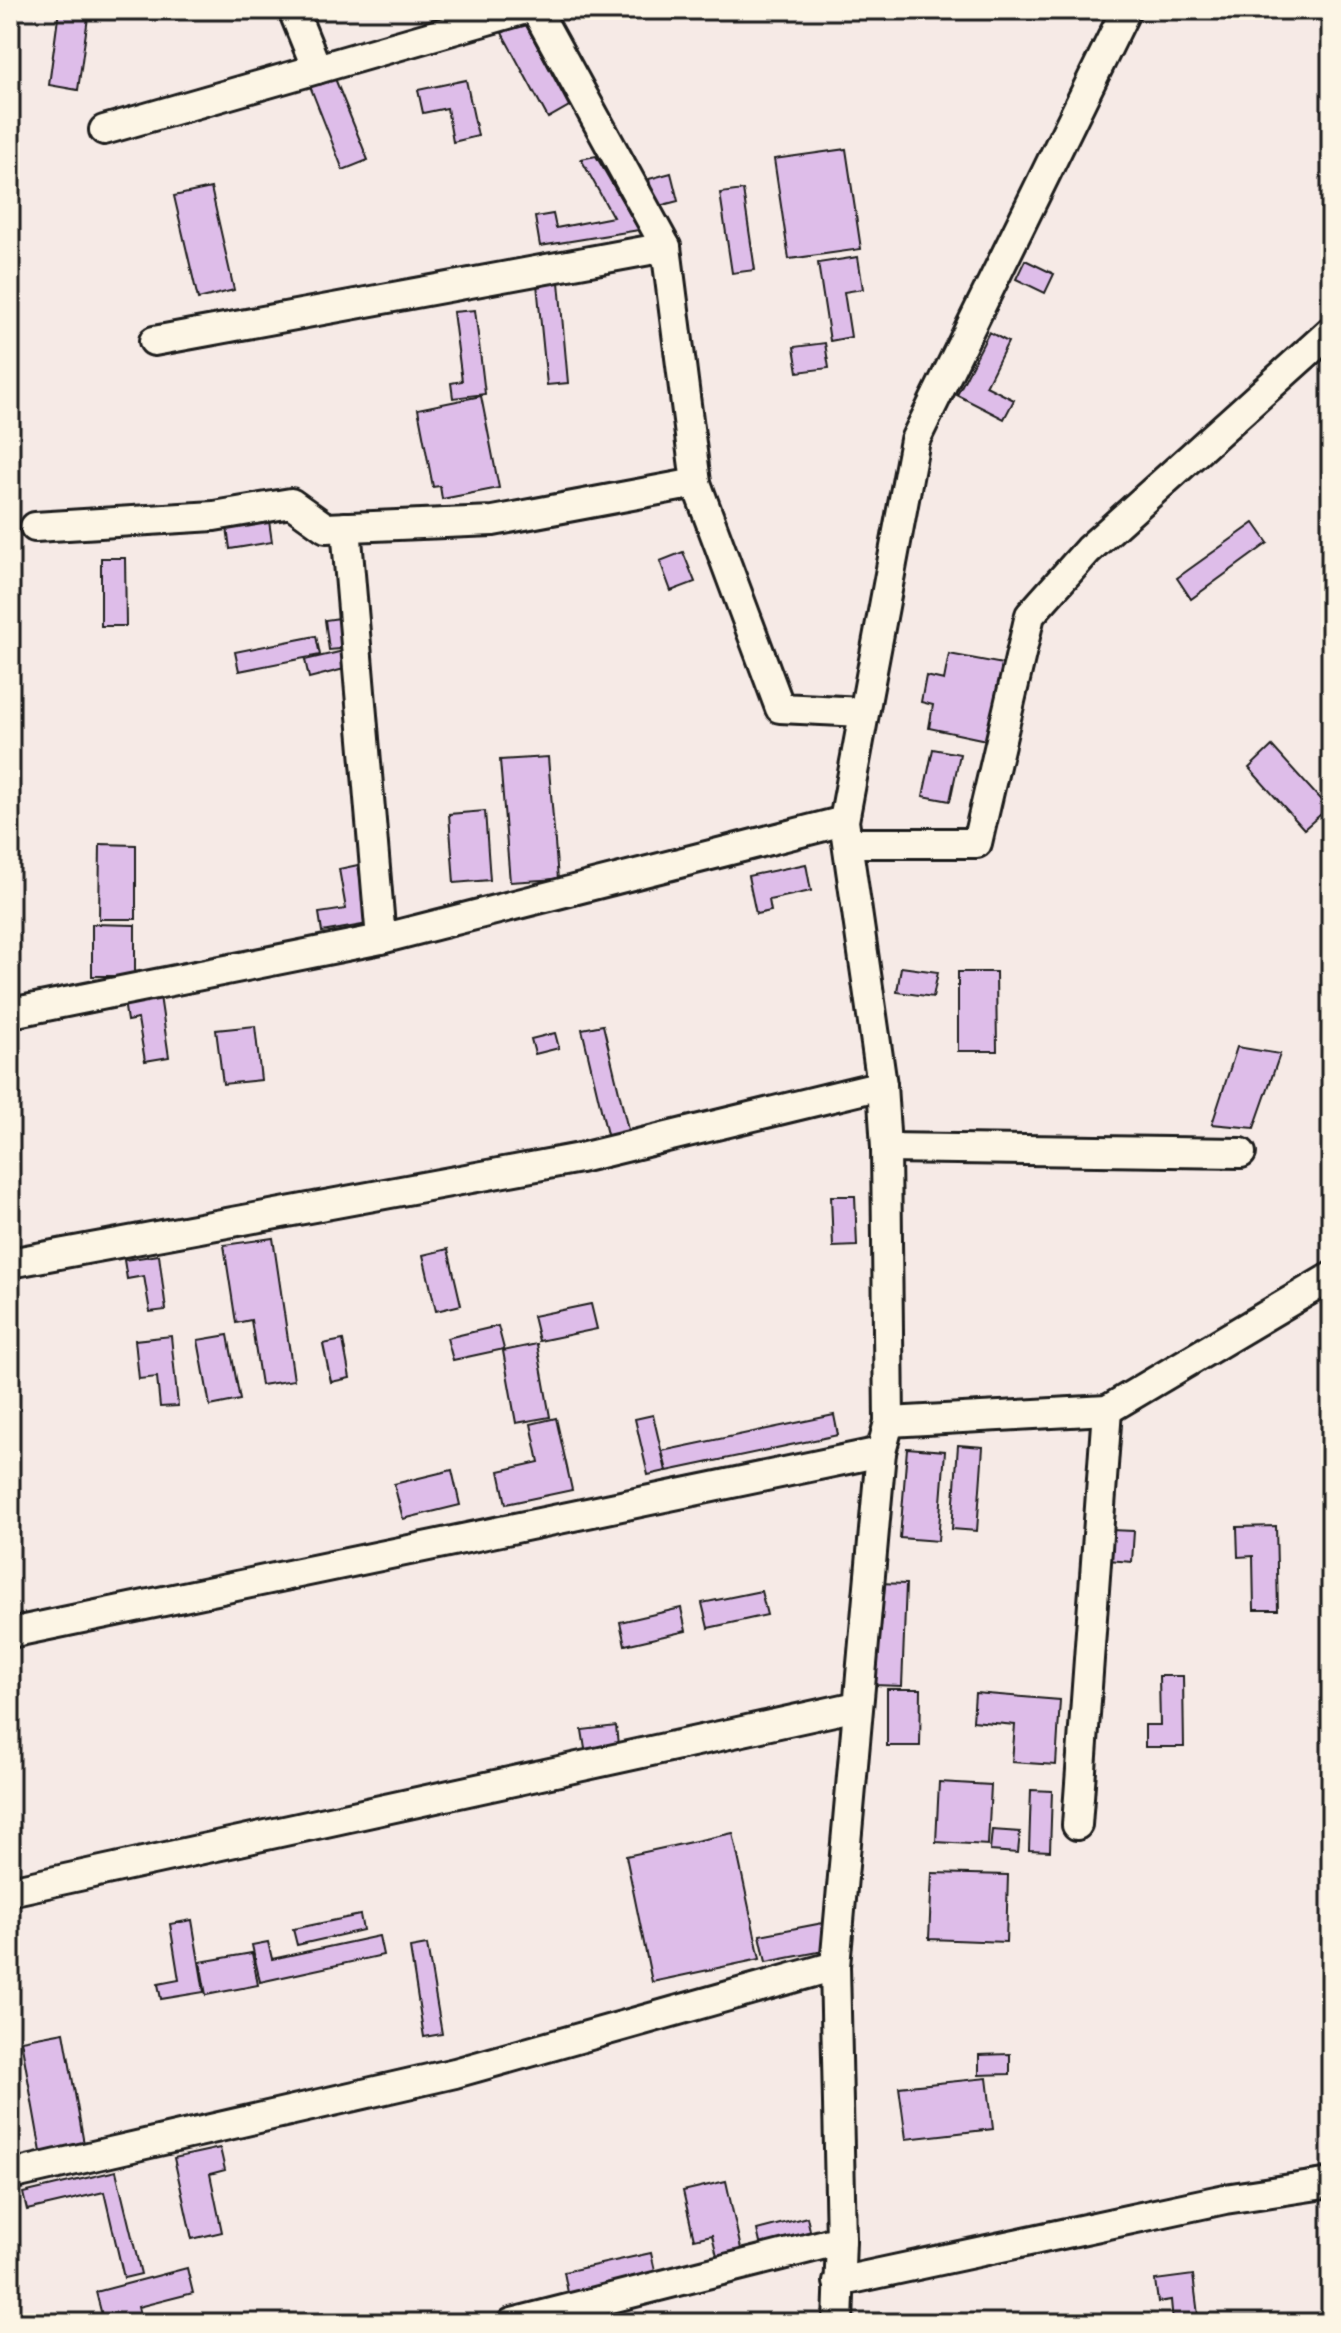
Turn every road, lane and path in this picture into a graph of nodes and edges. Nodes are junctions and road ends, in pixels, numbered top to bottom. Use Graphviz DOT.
graph roads {
  1 [pos="293,10"];
  2 [pos="522,10"];
  3 [pos="536,10"];
  4 [pos="1126,10"];
  5 [pos="317,69"];
  6 [pos="104,130"];
  7 [pos="666,247"];
  8 [pos="1331,331"];
  9 [pos="154,341"];
  10 [pos="696,483"];
  11 [pos="35,527"];
  12 [pos="346,527"];
  13 [pos="863,712"];
  14 [pos="846,832"];
  15 [pos="381,939"];
  16 [pos="11,1013"];
  17 [pos="882,1085"];
  18 [pos="886,1148"];
  19 [pos="1241,1153"];
  20 [pos="10,1263"];
  21 [pos="1331,1277"];
  22 [pos="1107,1410"];
  23 [pos="889,1422"];
  24 [pos="881,1452"];
  25 [pos="10,1633"];
  26 [pos="857,1706"];
  27 [pos="1077,1825"];
  28 [pos="10,1891"];
  29 [pos="835,1966"];
  30 [pos="10,2175"];
  31 [pos="1331,2183"];
  32 [pos="841,2240"];
  33 [pos="838,2282"];
  34 [pos="512,2323"];
  35 [pos="838,2323"];
  1 -- 5 [label="street"];
  2 -- 5 [label="street"];
  3 -- 7 [label="street"];
  4 -- 13 [label="street"];
  5 -- 6 [label="street"];
  7 -- 9 [label="street"];
  7 -- 10 [label="street"];
  8 -- 14 [label="street"];
  10 -- 12 [label="street"];
  10 -- 13 [label="street"];
  11 -- 12 [label="street"];
  12 -- 15 [label="street"];
  13 -- 14 [label="street"];
  14 -- 15 [label="street"];
  14 -- 17 [label="street"];
  15 -- 16 [label="street"];
  17 -- 18 [label="street"];
  17 -- 20 [label="street"];
  18 -- 19 [label="street"];
  18 -- 23 [label="street"];
  21 -- 22 [label="street"];
  22 -- 23 [label="street"];
  22 -- 27 [label="street"];
  23 -- 24 [label="street"];
  24 -- 25 [label="street"];
  24 -- 26 [label="street"];
  26 -- 28 [label="street"];
  26 -- 29 [label="street"];
  29 -- 30 [label="street"];
  29 -- 32 [label="street"];
  31 -- 33 [label="street"];
  32 -- 33 [label="street"];
  32 -- 34 [label="street"];
  33 -- 35 [label="street"];
}
